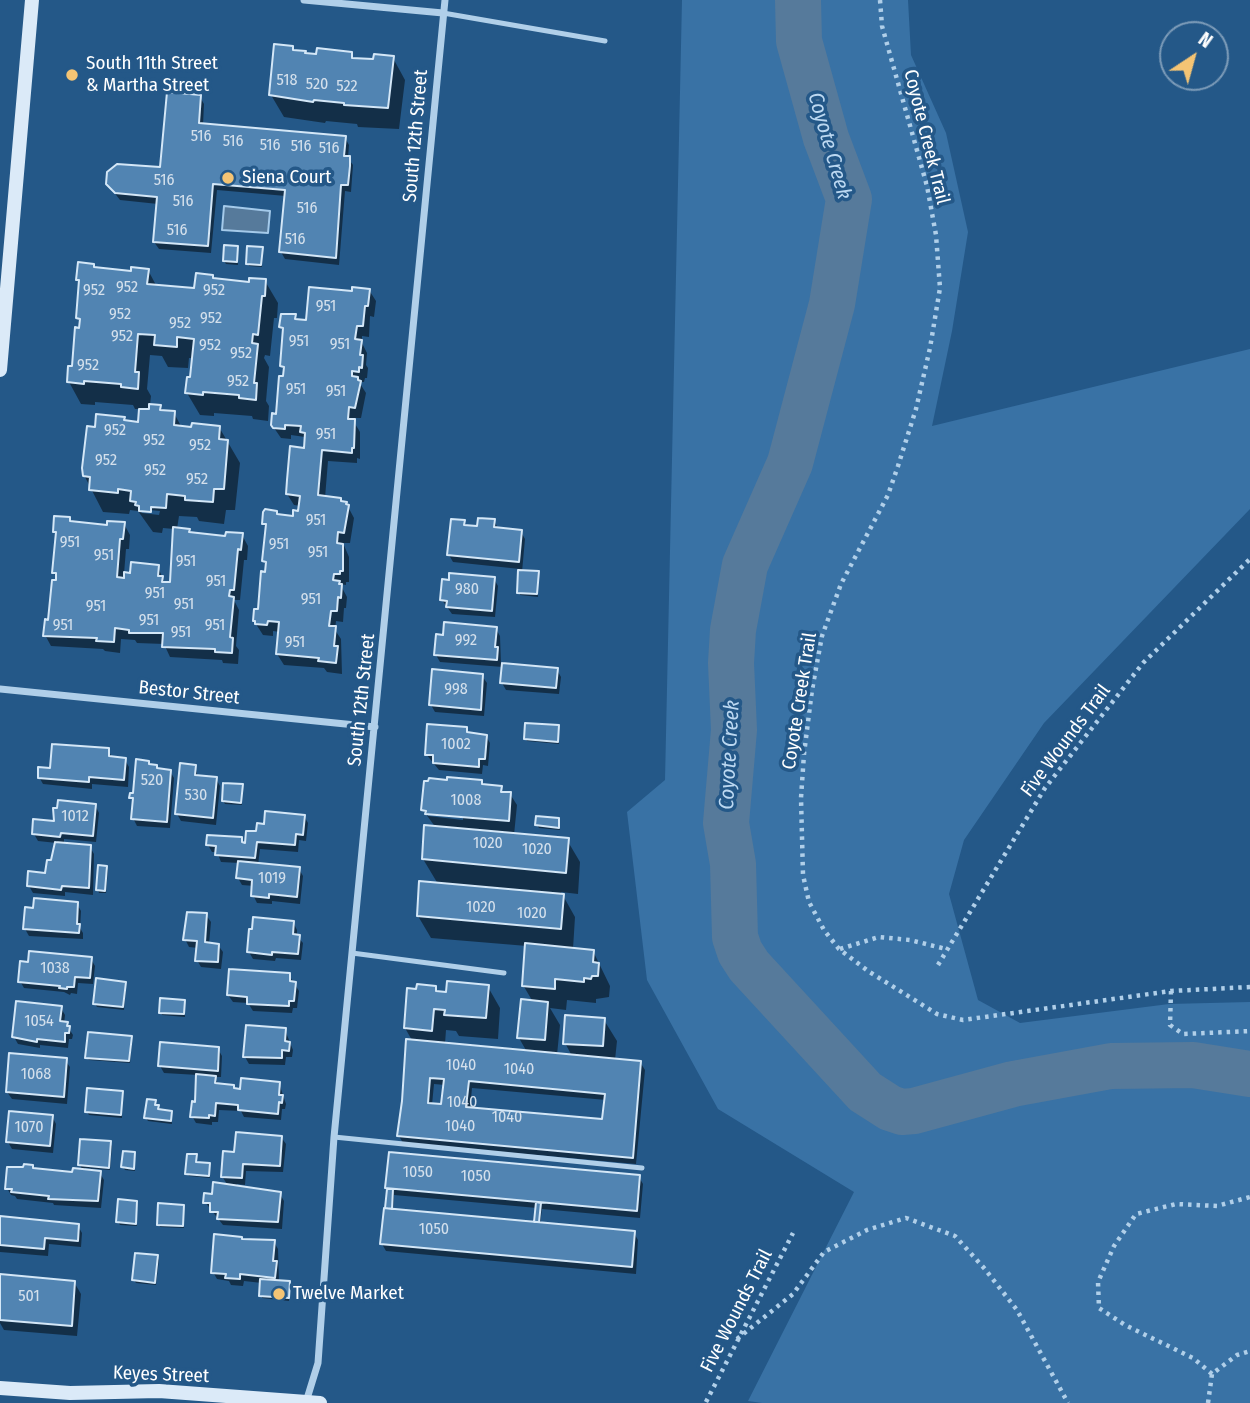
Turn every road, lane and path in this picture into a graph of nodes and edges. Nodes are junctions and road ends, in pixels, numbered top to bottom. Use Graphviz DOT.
graph roads {
  1 [pos="32,0"];
  2 [pos="304,0"];
  3 [pos="445,0"];
  4 [pos="880,0"];
  5 [pos="443,13"];
  6 [pos="605,41"];
  7 [pos="4,278"];
  8 [pos="0,370"];
  9 [pos="1250,559"];
  10 [pos="0,690"];
  11 [pos="375,727"];
  12 [pos="839,949"];
  13 [pos="946,949"];
  14 [pos="352,953"];
  15 [pos="938,965"];
  16 [pos="504,973"];
  17 [pos="1250,987"];
  18 [pos="1171,991"];
  19 [pos="1250,1031"];
  20 [pos="334,1138"];
  21 [pos="642,1168"];
  22 [pos="1250,1197"];
  23 [pos="793,1233"];
  24 [pos="737,1339"];
  25 [pos="1250,1351"];
  26 [pos="1212,1374"];
  27 [pos="0,1388"];
  28 [pos="706,1402"];
  29 [pos="310,1403"];
  30 [pos="1068,1403"];
  31 [pos="1208,1403"];
  1 -- 7 [label="main road"];
  2 -- 5 [label="street"];
  3 -- 5 [label="street, South 12th Street"];
  4 -- 12 [label="path, Coyote Creek Trail"];
  5 -- 6 [label="lane"];
  5 -- 11 [label="street, South 12th Street"];
  7 -- 8 [label="main road"];
  9 -- 13 [label="path, Five Wounds Trail"];
  10 -- 11 [label="street, Bestor Street"];
  11 -- 14 [label="street, South 12th Street"];
  12 -- 13 [label="path"];
  12 -- 18 [label="path, Coyote Creek Trail"];
  13 -- 15 [label="path, Five Wounds Trail"];
  14 -- 16 [label="lane"];
  14 -- 20 [label="street, South 12th Street"];
  17 -- 18 [label="path, Coyote Creek Trail"];
  18 -- 19 [label="path"];
  20 -- 21 [label="lane"];
  20 -- 29 [label="street, South 12th Street"];
  22 -- 26 [label="path"];
  23 -- 24 [label="path, Five Wounds Trail"];
  24 -- 28 [label="path, Five Wounds Trail"];
  24 -- 30 [label="path"];
  25 -- 26 [label="path"];
  26 -- 31 [label="path"];
  27 -- 29 [label="main road, Keyes Street"];
}
